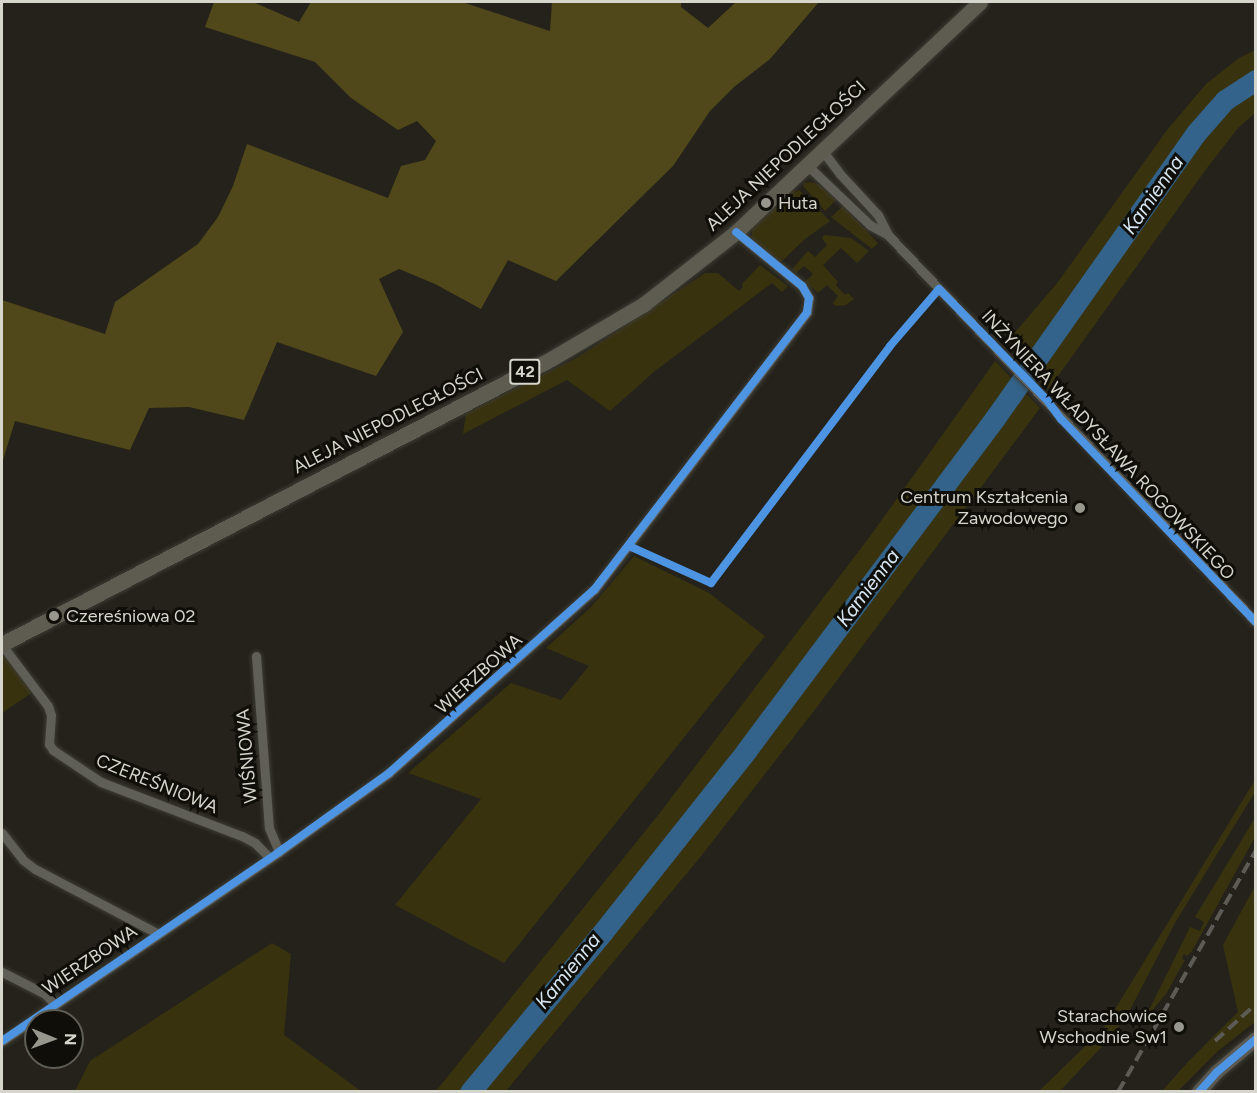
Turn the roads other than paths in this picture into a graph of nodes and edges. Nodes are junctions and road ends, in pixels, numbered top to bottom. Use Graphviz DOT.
graph roads {
  1 [pos="980,2"];
  2 [pos="822,150"];
  3 [pos="807,165"];
  4 [pos="736,232"];
  5 [pos="888,235"];
  6 [pos="1256,622"];
  7 [pos="2,644"];
  8 [pos="256,656"];
  9 [pos="2,833"];
  10 [pos="279,852"];
  11 [pos="266,854"];
  12 [pos="157,933"];
  13 [pos="2,972"];
  14 [pos="54,1003"];
  15 [pos="1256,1039"];
  16 [pos="2,1041"];
  17 [pos="1199,1092"];
  1 -- 2 [label="main road, ALEJA NIEPODLEGŁOŚCI / 42"];
  2 -- 3 [label="main road, ALEJA NIEPODLEGŁOŚCI / 42"];
  2 -- 5 [label="street, INŻYNIERA WŁADYSŁAWA ROGOWSKIEGO"];
  3 -- 4 [label="main road, ALEJA NIEPODLEGŁOŚCI / 42"];
  3 -- 5 [label="street, INŻYNIERA WŁADYSŁAWA ROGOWSKIEGO"];
  4 -- 7 [label="main road, ALEJA NIEPODLEGŁOŚCI / 42"];
  4 -- 10 [label="street, WIERZBOWA"];
  5 -- 6 [label="street, INŻYNIERA WŁADYSŁAWA ROGOWSKIEGO"];
  7 -- 11 [label="street, CZEREŚNIOWA"];
  8 -- 10 [label="street, WIŚNIOWA"];
  9 -- 12 [label="street"];
  10 -- 11 [label="street, WIERZBOWA"];
  11 -- 12 [label="street, WIERZBOWA"];
  12 -- 14 [label="street, WIERZBOWA"];
  13 -- 14 [label="street"];
  14 -- 16 [label="street, WIERZBOWA"];
  15 -- 17 [label="street"];
}
